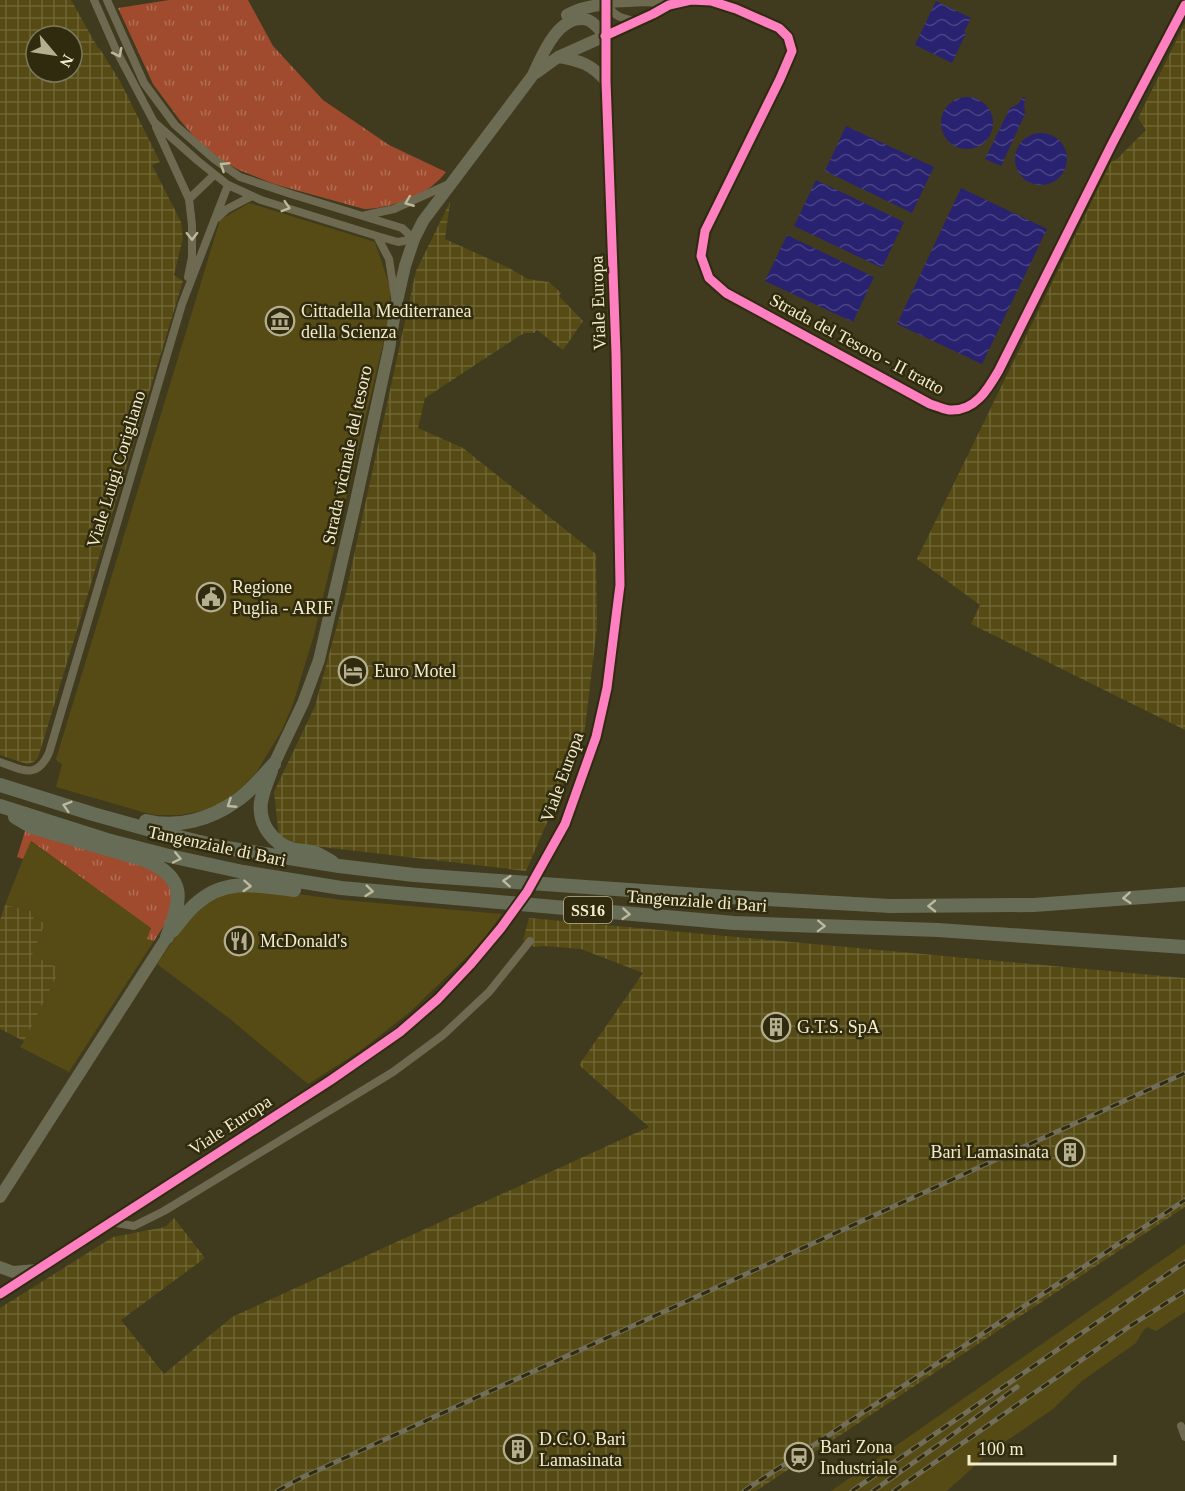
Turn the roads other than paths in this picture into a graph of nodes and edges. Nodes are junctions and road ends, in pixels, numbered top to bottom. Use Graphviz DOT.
graph roads {
  1 [pos="94,0"];
  2 [pos="107,0"];
  3 [pos="576,0"];
  4 [pos="646,1"];
  5 [pos="606,2"];
  6 [pos="669,4"];
  7 [pos="1185,5"];
  8 [pos="567,15"];
  9 [pos="636,21"];
  10 [pos="558,30"];
  11 [pos="605,36"];
  12 [pos="558,57"];
  13 [pos="533,75"];
  14 [pos="606,81"];
  15 [pos="154,122"];
  16 [pos="214,175"];
  17 [pos="452,183"];
  18 [pos="228,185"];
  19 [pos="252,195"];
  20 [pos="189,199"];
  21 [pos="364,216"];
  22 [pos="214,220"];
  23 [pos="377,236"];
  24 [pos="414,239"];
  25 [pos="182,304"];
  26 [pos="396,306"];
  27 [pos="0,762"];
  28 [pos="274,764"];
  29 [pos="0,784"];
  30 [pos="0,808"];
  31 [pos="93,814"];
  32 [pos="339,866"];
  33 [pos="341,888"];
  34 [pos="1185,894"];
  35 [pos="167,937"];
  36 [pos="530,940"];
  37 [pos="1185,947"];
  38 [pos="0,1197"];
  39 [pos="111,1222"];
  40 [pos="0,1267"];
  41 [pos="37,1270"];
  42 [pos="0,1294"];
  43 [pos="1181,1426"];
  44 [pos="1185,1437"];
  1 -- 15 [label="street, one-way"];
  21 -- 2 [label="street, one-way"];
  3 -- 8 [label="main road"];
  4 -- 5 [label="street"];
  4 -- 6 [label="street"];
  5 -- 8 [label="main road"];
  5 -- 9 [label="street"];
  5 -- 11 [label="main road, Viale Europa"];
  6 -- 7 [label="street, Strada del Tesoro - II tratto"];
  6 -- 9 [label="street"];
  8 -- 10 [label="main road"];
  9 -- 11 [label="street"];
  10 -- 11 [label="main road"];
  10 -- 13 [label="main road"];
  11 -- 12 [label="main road"];
  11 -- 14 [label="main road, Viale Europa"];
  12 -- 13 [label="main road"];
  12 -- 14 [label="main road"];
  13 -- 17 [label="main road, Strada vicinale del tesoro"];
  14 -- 39 [label="main road, Viale Europa"];
  15 -- 16 [label="street"];
  15 -- 20 [label="street"];
  16 -- 18 [label="street"];
  16 -- 20 [label="street"];
  17 -- 21 [label="street, one-way"];
  17 -- 24 [label="main road, Strada vicinale del tesoro"];
  18 -- 19 [label="street"];
  18 -- 22 [label="street, Viale Luigi Corigliano"];
  19 -- 22 [label="street"];
  19 -- 23 [label="street, one-way"];
  20 -- 25 [label="street, one-way"];
  21 -- 24 [label="street"];
  22 -- 25 [label="street, Viale Luigi Corigliano"];
  23 -- 24 [label="street"];
  23 -- 26 [label="street"];
  24 -- 26 [label="main road, Strada vicinale del tesoro"];
  25 -- 27 [label="street, Viale Luigi Corigliano"];
  26 -- 28 [label="main road, Strada vicinale del tesoro"];
  28 -- 31 [label="highway, one-way"];
  28 -- 32 [label="highway"];
  31 -- 29 [label="highway, Tangenziale di Bari / SS16, one-way"];
  30 -- 33 [label="highway, Tangenziale di Bari / SS16, one-way"];
  30 -- 35 [label="highway"];
  31 -- 32 [label="highway, Tangenziale di Bari / SS16"];
  34 -- 32 [label="highway, Tangenziale di Bari / SS16, one-way"];
  35 -- 33 [label="highway, one-way"];
  33 -- 37 [label="highway, Tangenziale di Bari / SS16, one-way"];
  35 -- 38 [label="main road"];
  36 -- 39 [label="street"];
  39 -- 41 [label="main road, Viale Europa"];
  40 -- 41 [label="main road"];
  41 -- 42 [label="main road, Viale Europa"];
  43 -- 44 [label="street"];
}
